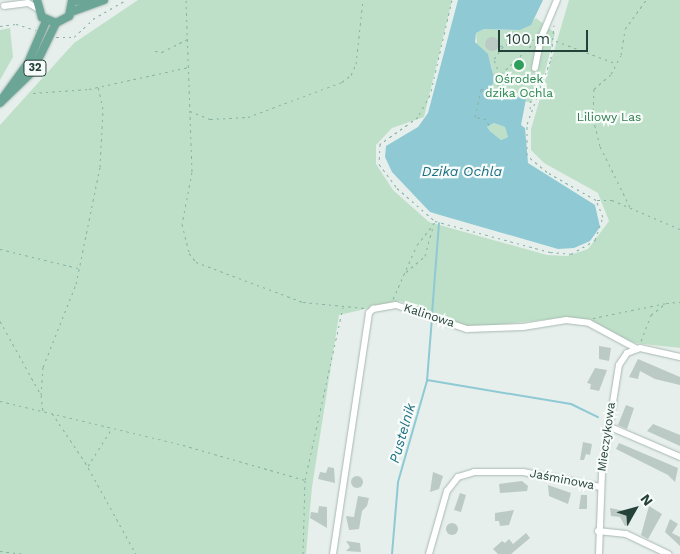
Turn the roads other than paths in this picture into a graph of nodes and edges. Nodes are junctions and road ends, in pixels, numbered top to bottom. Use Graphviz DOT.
graph roads {
  1 [pos="11,0"];
  2 [pos="72,0"];
  3 [pos="102,0"];
  4 [pos="557,0"];
  5 [pos="37,4"];
  6 [pos="2,7"];
  7 [pos="71,12"];
  8 [pos="46,21"];
  9 [pos="56,23"];
  10 [pos="535,68"];
  11 [pos="0,102"];
  12 [pos="638,348"];
  13 [pos="680,357"];
  14 [pos="608,426"];
  15 [pos="680,457"];
  16 [pos="601,487"];
  17 [pos="598,531"];
  18 [pos="333,554"];
  19 [pos="429,554"];
  20 [pos="599,554"];
  21 [pos="668,554"];
  1 -- 6 [label="street"];
  2 -- 3 [label="main road"];
  2 -- 7 [label="main road"];
  3 -- 7 [label="main road"];
  4 -- 10 [label="street"];
  5 -- 6 [label="street"];
  5 -- 8 [label="main road"];
  7 -- 9 [label="main road, 32"];
  8 -- 9 [label="main road"];
  8 -- 11 [label="main road, 32"];
  9 -- 11 [label="main road, 32"];
  12 -- 13 [label="street, Kalinowa"];
  12 -- 14 [label="street, Mieczykowa"];
  12 -- 18 [label="street, Kalinowa"];
  14 -- 15 [label="street"];
  14 -- 16 [label="street, Mieczykowa"];
  16 -- 17 [label="street, Mieczykowa"];
  16 -- 19 [label="street, Jaśminowa"];
  17 -- 20 [label="street, Mieczykowa"];
  17 -- 21 [label="street"];
}
